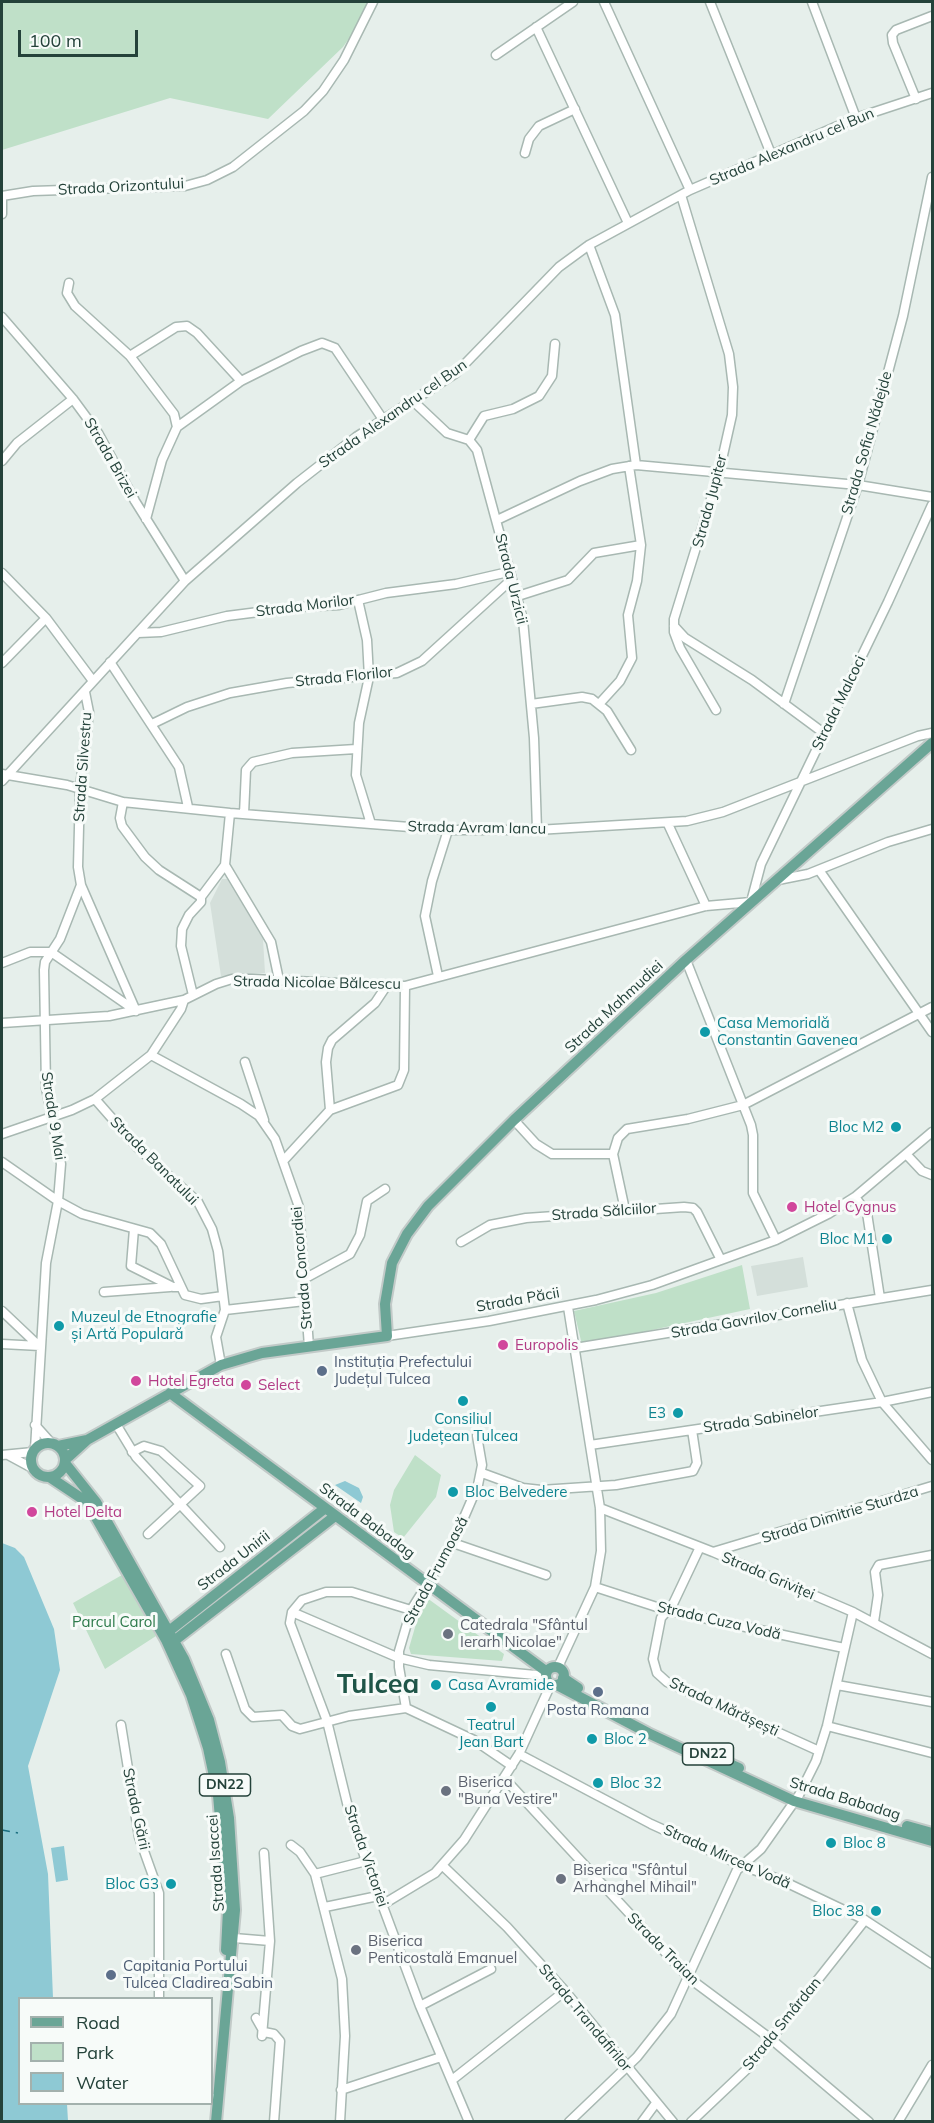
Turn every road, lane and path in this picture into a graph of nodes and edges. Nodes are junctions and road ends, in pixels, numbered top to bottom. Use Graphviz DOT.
graph roads {
  1 [pos="373,2"];
  2 [pos="573,2"];
  3 [pos="604,2"];
  4 [pos="710,2"];
  5 [pos="812,2"];
  6 [pos="933,16"];
  7 [pos="537,27"];
  8 [pos="496,56"];
  9 [pos="933,93"];
  10 [pos="916,99"];
  11 [pos="575,109"];
  12 [pos="856,118"];
  13 [pos="525,153"];
  14 [pos="771,154"];
  15 [pos="933,177"];
  16 [pos="690,190"];
  17 [pos="681,195"];
  18 [pos="2,198"];
  19 [pos="2,213"];
  20 [pos="628,223"];
  21 [pos="589,245"];
  22 [pos="69,283"];
  23 [pos="2,317"];
  24 [pos="555,344"];
  25 [pos="130,356"];
  26 [pos="241,381"];
  27 [pos="73,399"];
  28 [pos="412,400"];
  29 [pos="382,418"];
  30 [pos="177,427"];
  31 [pos="469,440"];
  32 [pos="2,461"];
  33 [pos="633,465"];
  34 [pos="719,473"];
  35 [pos="858,485"];
  36 [pos="933,497"];
  37 [pos="933,505"];
  38 [pos="146,519"];
  39 [pos="497,520"];
  40 [pos="641,545"];
  41 [pos="2,573"];
  42 [pos="509,576"];
  43 [pos="185,580"];
  44 [pos="518,596"];
  45 [pos="358,600"];
  46 [pos="46,618"];
  47 [pos="674,626"];
  48 [pos="138,633"];
  49 [pos="110,662"];
  50 [pos="2,663"];
  51 [pos="369,677"];
  52 [pos="93,681"];
  53 [pos="85,692"];
  54 [pos="600,703"];
  55 [pos="531,704"];
  56 [pos="784,704"];
  57 [pos="717,710"];
  58 [pos="152,724"];
  59 [pos="933,733"];
  60 [pos="825,734"];
  61 [pos="933,743"];
  62 [pos="356,749"];
  63 [pos="631,750"];
  64 [pos="6,774"];
  65 [pos="2,782"];
  66 [pos="800,782"];
  67 [pos="80,788"];
  68 [pos="123,802"];
  69 [pos="188,807"];
  70 [pos="230,813"];
  71 [pos="244,814"];
  72 [pos="370,824"];
  73 [pos="668,824"];
  74 [pos="933,829"];
  75 [pos="448,830"];
  76 [pos="537,830"];
  77 [pos="225,866"];
  78 [pos="819,870"];
  79 [pos="778,880"];
  80 [pos="81,885"];
  81 [pos="201,897"];
  82 [pos="751,902"];
  83 [pos="706,906"];
  84 [pos="51,952"];
  85 [pos="686,960"];
  86 [pos="2,963"];
  87 [pos="438,976"];
  88 [pos="279,980"];
  89 [pos="387,985"];
  90 [pos="405,986"];
  91 [pos="193,995"];
  92 [pos="184,1000"];
  93 [pos="933,1007"];
  94 [pos="136,1011"];
  95 [pos="920,1014"];
  96 [pos="44,1021"];
  97 [pos="2,1023"];
  98 [pos="933,1032"];
  99 [pos="151,1055"];
  100 [pos="245,1062"];
  101 [pos="95,1099"];
  102 [pos="743,1105"];
  103 [pos="330,1110"];
  104 [pos="51,1118"];
  105 [pos="514,1120"];
  106 [pos="266,1124"];
  107 [pos="933,1132"];
  108 [pos="2,1134"];
  109 [pos="613,1154"];
  110 [pos="906,1154"];
  111 [pos="284,1160"];
  112 [pos="2,1162"];
  113 [pos="933,1175"];
  114 [pos="385,1189"];
  115 [pos="855,1197"];
  116 [pos="57,1201"];
  117 [pos="625,1210"];
  118 [pos="134,1229"];
  119 [pos="776,1240"];
  120 [pos="462,1242"];
  121 [pos="721,1260"];
  122 [pos="304,1279"];
  123 [pos="176,1287"];
  124 [pos="933,1290"];
  125 [pos="104,1292"];
  126 [pos="223,1296"];
  127 [pos="880,1298"];
  128 [pos="304,1301"];
  129 [pos="847,1303"];
  130 [pos="568,1307"];
  131 [pos="2,1311"];
  132 [pos="225,1311"];
  133 [pos="387,1336"];
  134 [pos="2,1344"];
  135 [pos="40,1347"];
  136 [pos="309,1347"];
  137 [pos="575,1348"];
  138 [pos="221,1365"];
  139 [pos="933,1392"];
  140 [pos="170,1393"];
  141 [pos="882,1402"];
  142 [pos="116,1424"];
  143 [pos="35,1425"];
  144 [pos="692,1430"];
  145 [pos="477,1436"];
  146 [pos="87,1440"];
  147 [pos="55,1445"];
  148 [pos="590,1445"];
  149 [pos="34,1451"];
  150 [pos="132,1452"];
  151 [pos="5,1455"];
  152 [pos="933,1460"];
  153 [pos="65,1461"];
  154 [pos="32,1468"];
  155 [pos="482,1473"];
  156 [pos="51,1478"];
  157 [pos="596,1486"];
  158 [pos="933,1486"];
  159 [pos="180,1506"];
  160 [pos="600,1508"];
  161 [pos="324,1509"];
  162 [pos="335,1516"];
  163 [pos="148,1534"];
  164 [pos="453,1543"];
  165 [pos="220,1547"];
  166 [pos="700,1547"];
  167 [pos="713,1552"];
  168 [pos="933,1555"];
  169 [pos="546,1575"];
  170 [pos="427,1585"];
  171 [pos="596,1587"];
  172 [pos="411,1610"];
  173 [pos="666,1610"];
  174 [pos="292,1612"];
  175 [pos="853,1612"];
  176 [pos="874,1622"];
  177 [pos="169,1639"];
  178 [pos="844,1648"];
  179 [pos="226,1654"];
  180 [pos="933,1654"];
  181 [pos="399,1658"];
  182 [pos="558,1667"];
  183 [pos="553,1679"];
  184 [pos="837,1685"];
  185 [pos="933,1702"];
  186 [pos="406,1708"];
  187 [pos="327,1721"];
  188 [pos="121,1725"];
  189 [pos="827,1726"];
  190 [pos="819,1751"];
  191 [pos="933,1752"];
  192 [pos="519,1754"];
  193 [pos="512,1766"];
  194 [pos="505,1779"];
  195 [pos="796,1798"];
  196 [pos="933,1833"];
  197 [pos="933,1841"];
  198 [pos="291,1845"];
  199 [pos="264,1853"];
  200 [pos="366,1861"];
  201 [pos="741,1865"];
  202 [pos="443,1866"];
  203 [pos="315,1874"];
  204 [pos="378,1896"];
  205 [pos="382,1905"];
  206 [pos="325,1907"];
  207 [pos="866,1920"];
  208 [pos="234,1938"];
  209 [pos="270,1941"];
  210 [pos="933,1964"];
  211 [pos="491,1969"];
  212 [pos="689,1978"];
  213 [pos="565,1991"];
  214 [pos="159,1997"];
  215 [pos="420,2006"];
  216 [pos="256,2018"];
  217 [pos="262,2033"];
  218 [pos="771,2039"];
  219 [pos="441,2057"];
  220 [pos="933,2066"];
  221 [pos="626,2067"];
  222 [pos="452,2080"];
  223 [pos="213,2088"];
  224 [pos="341,2090"];
  225 [pos="656,2103"];
  226 [pos="211,2105"];
  227 [pos="210,2121"];
  228 [pos="216,2121"];
  229 [pos="274,2121"];
  230 [pos="340,2121"];
  231 [pos="469,2121"];
  232 [pos="568,2121"];
  233 [pos="642,2121"];
  234 [pos="673,2121"];
  235 [pos="691,2121"];
  236 [pos="868,2121"];
  237 [pos="898,2121"];
  1 -- 18 [label="street, Strada Orizontului"];
  2 -- 7 [label="street"];
  3 -- 16 [label="street"];
  4 -- 14 [label="street"];
  5 -- 12 [label="street"];
  6 -- 10 [label="street"];
  7 -- 8 [label="street"];
  7 -- 11 [label="street"];
  9 -- 10 [label="street, Strada Alexandru cel Bun"];
  10 -- 12 [label="street, Strada Alexandru cel Bun"];
  11 -- 13 [label="street"];
  11 -- 20 [label="street"];
  12 -- 14 [label="street, Strada Alexandru cel Bun"];
  14 -- 16 [label="street, Strada Alexandru cel Bun"];
  15 -- 35 [label="street, Strada Sofia Nădejde"];
  16 -- 17 [label="street, Strada Alexandru cel Bun"];
  17 -- 20 [label="street, Strada Alexandru cel Bun"];
  17 -- 34 [label="street, Strada Jupiter"];
  18 -- 19 [label="street"];
  20 -- 21 [label="street, Strada Alexandru cel Bun"];
  21 -- 28 [label="street, Strada Alexandru cel Bun"];
  21 -- 33 [label="street"];
  22 -- 25 [label="street"];
  23 -- 27 [label="street, Strada Brizei"];
  24 -- 31 [label="street"];
  25 -- 26 [label="street"];
  25 -- 30 [label="street"];
  26 -- 29 [label="street"];
  26 -- 30 [label="street"];
  27 -- 32 [label="street"];
  27 -- 38 [label="street, Strada Brizei"];
  28 -- 29 [label="street, Strada Alexandru cel Bun"];
  28 -- 31 [label="street"];
  29 -- 43 [label="street, Strada Alexandru cel Bun"];
  30 -- 38 [label="street"];
  31 -- 39 [label="street, Strada Urzicii"];
  33 -- 34 [label="street"];
  33 -- 39 [label="street"];
  33 -- 40 [label="street"];
  34 -- 35 [label="street"];
  34 -- 47 [label="street, Strada Jupiter"];
  35 -- 36 [label="street"];
  35 -- 56 [label="street, Strada Sofia Nădejde"];
  37 -- 60 [label="street, Strada Malcoci"];
  38 -- 43 [label="street, Strada Brizei"];
  39 -- 42 [label="street, Strada Urzicii"];
  40 -- 44 [label="street"];
  40 -- 54 [label="street"];
  41 -- 46 [label="street"];
  42 -- 44 [label="street, Strada Urzicii"];
  42 -- 45 [label="street, Strada Morilor"];
  42 -- 51 [label="street, Strada Florilor"];
  43 -- 48 [label="street, Strada Alexandru cel Bun"];
  44 -- 55 [label="street, Strada Urzicii"];
  45 -- 48 [label="street, Strada Morilor"];
  45 -- 51 [label="street"];
  46 -- 50 [label="street"];
  46 -- 52 [label="street"];
  47 -- 56 [label="street"];
  47 -- 57 [label="street"];
  48 -- 49 [label="street, Strada Alexandru cel Bun"];
  49 -- 52 [label="street, Strada Alexandru cel Bun"];
  49 -- 58 [label="street"];
  51 -- 58 [label="street, Strada Florilor"];
  51 -- 62 [label="street"];
  52 -- 53 [label="street, Strada Alexandru cel Bun"];
  53 -- 64 [label="street, Strada Alexandru cel Bun"];
  53 -- 67 [label="street, Strada Silvestru"];
  54 -- 55 [label="street"];
  54 -- 63 [label="street"];
  55 -- 76 [label="street, Strada Urzicii"];
  56 -- 60 [label="street"];
  58 -- 69 [label="street"];
  59 -- 66 [label="street, Strada Avram Iancu"];
  60 -- 66 [label="street, Strada Malcoci"];
  61 -- 79 [label="main road, Strada Mahmudiei"];
  62 -- 71 [label="street"];
  62 -- 72 [label="street"];
  64 -- 65 [label="street, Strada Alexandru cel Bun"];
  64 -- 67 [label="street, Strada Avram Iancu"];
  66 -- 73 [label="street, Strada Avram Iancu"];
  66 -- 82 [label="street, Strada Malcoci"];
  67 -- 68 [label="street, Strada Avram Iancu"];
  67 -- 80 [label="street, Strada Silvestru"];
  68 -- 69 [label="street, Strada Avram Iancu"];
  68 -- 81 [label="street"];
  69 -- 70 [label="street, Strada Avram Iancu"];
  70 -- 71 [label="street, Strada Avram Iancu"];
  70 -- 77 [label="street"];
  71 -- 72 [label="street, Strada Avram Iancu"];
  72 -- 75 [label="street, Strada Avram Iancu"];
  73 -- 76 [label="street, Strada Avram Iancu"];
  73 -- 83 [label="street"];
  74 -- 78 [label="street"];
  75 -- 76 [label="street, Strada Avram Iancu"];
  75 -- 87 [label="street"];
  77 -- 81 [label="street"];
  77 -- 88 [label="street"];
  78 -- 79 [label="street"];
  78 -- 95 [label="street"];
  79 -- 82 [label="main road, Strada Mahmudiei"];
  80 -- 84 [label="street, Strada 9 Mai"];
  80 -- 94 [label="street, Strada Silvestru"];
  81 -- 91 [label="street"];
  82 -- 83 [label="street, Strada Nicolae Bălcescu"];
  82 -- 85 [label="main road, Strada Mahmudiei"];
  83 -- 87 [label="street, Strada Nicolae Bălcescu"];
  84 -- 86 [label="street"];
  84 -- 94 [label="street"];
  84 -- 96 [label="street, Strada 9 Mai"];
  85 -- 102 [label="street"];
  85 -- 105 [label="main road, Strada Mahmudiei"];
  87 -- 90 [label="street, Strada Nicolae Bălcescu"];
  88 -- 89 [label="street, Strada Nicolae Bălcescu"];
  88 -- 91 [label="street, Strada Nicolae Bălcescu"];
  89 -- 90 [label="street, Strada Nicolae Bălcescu"];
  89 -- 103 [label="street"];
  90 -- 103 [label="street"];
  91 -- 92 [label="street, Strada Nicolae Bălcescu"];
  92 -- 94 [label="street, Strada Nicolae Bălcescu"];
  92 -- 99 [label="street"];
  93 -- 95 [label="street"];
  94 -- 96 [label="street, Strada Nicolae Bălcescu"];
  95 -- 98 [label="street"];
  95 -- 102 [label="street"];
  96 -- 97 [label="street, Strada Nicolae Bălcescu"];
  96 -- 104 [label="street, Strada 9 Mai"];
  99 -- 101 [label="street"];
  99 -- 106 [label="street, Strada Concordiei"];
  100 -- 106 [label="street, Strada Concordiei"];
  101 -- 104 [label="street"];
  101 -- 126 [label="street, Strada Banatului"];
  102 -- 109 [label="street"];
  102 -- 119 [label="street"];
  103 -- 111 [label="street"];
  104 -- 108 [label="street"];
  104 -- 116 [label="street, Strada 9 Mai"];
  105 -- 109 [label="street"];
  105 -- 133 [label="main road, Strada Mahmudiei"];
  106 -- 111 [label="street, Strada Concordiei"];
  107 -- 110 [label="street, Strada Păcii"];
  109 -- 117 [label="street"];
  110 -- 113 [label="street"];
  110 -- 115 [label="street, Strada Păcii"];
  111 -- 122 [label="street, Strada Concordiei"];
  112 -- 116 [label="street"];
  114 -- 122 [label="street"];
  115 -- 119 [label="street, Strada Păcii"];
  115 -- 127 [label="street"];
  116 -- 118 [label="street"];
  116 -- 135 [label="street, Strada 9 Mai"];
  117 -- 120 [label="street, Strada Sălciilor"];
  117 -- 121 [label="street, Strada Sălciilor"];
  118 -- 123 [label="street"];
  118 -- 123 [label="street"];
  119 -- 121 [label="street, Strada Păcii"];
  121 -- 130 [label="street, Strada Păcii"];
  122 -- 128 [label="street, Strada Concordiei"];
  123 -- 125 [label="street"];
  123 -- 126 [label="street"];
  124 -- 127 [label="street, Strada Gavrilov Corneliu"];
  126 -- 132 [label="street, Strada Banatului"];
  127 -- 129 [label="street, Strada Gavrilov Corneliu"];
  128 -- 132 [label="street"];
  128 -- 136 [label="street, Strada Concordiei"];
  129 -- 137 [label="street, Strada Gavrilov Corneliu"];
  129 -- 141 [label="street"];
  130 -- 133 [label="street, Strada Păcii"];
  130 -- 137 [label="street"];
  131 -- 135 [label="street"];
  132 -- 138 [label="street, Strada Banatului"];
  133 -- 136 [label="main road, Strada Păcii"];
  134 -- 135 [label="street"];
  135 -- 143 [label="street, Strada 9 Mai"];
  136 -- 138 [label="main road, Strada Păcii"];
  137 -- 148 [label="street"];
  138 -- 140 [label="main road, Strada Păcii"];
  139 -- 141 [label="street, Strada Sabinelor"];
  140 -- 142 [label="main road, Strada Păcii"];
  140 -- 161 [label="main road, Strada Babadag / DN22"];
  141 -- 144 [label="street, Strada Sabinelor"];
  141 -- 152 [label="street"];
  142 -- 146 [label="main road, Strada Păcii"];
  142 -- 150 [label="street"];
  143 -- 147 [label="street"];
  143 -- 149 [label="street, Strada 9 Mai"];
  144 -- 148 [label="street, Strada Sabinelor"];
  144 -- 157 [label="street"];
  145 -- 155 [label="street"];
  146 -- 147 [label="main road, Strada Păcii"];
  146 -- 153 [label="main road, Strada Păcii"];
  147 -- 149 [label="main road"];
  147 -- 153 [label="main road"];
  148 -- 157 [label="street"];
  149 -- 151 [label="street"];
  149 -- 154 [label="main road"];
  150 -- 159 [label="street"];
  150 -- 159 [label="street"];
  151 -- 154 [label="street"];
  153 -- 156 [label="main road"];
  153 -- 177 [label="main road, Strada Isaccei / DN22"];
  154 -- 156 [label="main road"];
  155 -- 157 [label="street"];
  155 -- 164 [label="street, Strada Frumoasă"];
  156 -- 177 [label="main road, Strada Isaccei"];
  157 -- 160 [label="street"];
  158 -- 167 [label="street, Strada Dimitrie Sturdza"];
  159 -- 163 [label="street"];
  159 -- 165 [label="street"];
  160 -- 166 [label="street, Strada Griviței"];
  160 -- 171 [label="street"];
  161 -- 162 [label="main road, Strada Babadag / DN22"];
  161 -- 177 [label="main road, Strada Unirii"];
  162 -- 170 [label="main road, Strada Babadag / DN22"];
  162 -- 177 [label="main road, Strada Unirii"];
  164 -- 169 [label="street"];
  164 -- 170 [label="street, Strada Frumoasă"];
  166 -- 167 [label="street, Strada Griviței"];
  166 -- 173 [label="street, Strada Mărășești"];
  167 -- 175 [label="street, Strada Griviței"];
  168 -- 176 [label="street"];
  170 -- 172 [label="street, Strada Frumoasă"];
  170 -- 183 [label="main road, Strada Babadag / DN22"];
  171 -- 173 [label="street, Strada Cuza Vodă"];
  171 -- 182 [label="street"];
  172 -- 174 [label="street"];
  172 -- 181 [label="street, Strada Frumoasă"];
  173 -- 178 [label="street, Strada Cuza Vodă"];
  173 -- 190 [label="street, Strada Mărășești"];
  174 -- 181 [label="street"];
  174 -- 187 [label="street, Strada Victoriei"];
  175 -- 176 [label="street, Strada Griviței"];
  175 -- 178 [label="street"];
  176 -- 180 [label="street, Strada Griviței"];
  177 -- 208 [label="main road, Strada Isaccei / DN22"];
  177 -- 223 [label="main road, Strada Isaccei / DN22"];
  178 -- 184 [label="street"];
  179 -- 187 [label="street"];
  181 -- 183 [label="street"];
  181 -- 186 [label="street, Strada Frumoasă"];
  182 -- 183 [label="main road"];
  183 -- 192 [label="street"];
  183 -- 195 [label="main road, Strada Babadag / DN22"];
  184 -- 185 [label="street"];
  184 -- 189 [label="street"];
  186 -- 187 [label="street"];
  186 -- 193 [label="street"];
  187 -- 200 [label="street, Strada Victoriei"];
  188 -- 214 [label="street, Strada Gării"];
  189 -- 190 [label="street"];
  189 -- 191 [label="street"];
  190 -- 195 [label="street"];
  192 -- 193 [label="street"];
  192 -- 201 [label="street, Strada Mircea Vodă"];
  193 -- 194 [label="street"];
  194 -- 202 [label="street"];
  194 -- 212 [label="street, Strada Traian"];
  195 -- 196 [label="main road, Strada Babadag / DN22"];
  195 -- 197 [label="main road, Strada Babadag"];
  195 -- 201 [label="street"];
  198 -- 203 [label="street"];
  199 -- 209 [label="street"];
  200 -- 203 [label="street"];
  200 -- 204 [label="street, Strada Victoriei"];
  201 -- 207 [label="street, Strada Mircea Vodă"];
  201 -- 212 [label="street"];
  202 -- 205 [label="street"];
  202 -- 213 [label="street, Strada Trandafirilor"];
  203 -- 206 [label="street"];
  204 -- 205 [label="street, Strada Victoriei"];
  204 -- 206 [label="street"];
  205 -- 215 [label="street, Strada Victoriei"];
  206 -- 224 [label="street"];
  207 -- 210 [label="street, Strada Mircea Vodă"];
  207 -- 218 [label="street, Strada Smârdan"];
  208 -- 209 [label="street"];
  208 -- 228 [label="main road, Strada Isaccei / DN22"];
  209 -- 217 [label="street"];
  211 -- 215 [label="street"];
  212 -- 218 [label="street, Strada Traian"];
  212 -- 221 [label="street"];
  213 -- 221 [label="street, Strada Trandafirilor"];
  213 -- 222 [label="street"];
  215 -- 219 [label="street, Strada Victoriei"];
  216 -- 217 [label="street"];
  217 -- 229 [label="street"];
  218 -- 235 [label="street, Strada Smârdan"];
  218 -- 236 [label="street, Strada Traian"];
  219 -- 222 [label="street, Strada Victoriei"];
  219 -- 224 [label="street"];
  220 -- 237 [label="street"];
  221 -- 225 [label="street, Strada Trandafirilor"];
  221 -- 232 [label="street"];
  222 -- 231 [label="street, Strada Victoriei"];
  224 -- 230 [label="street"];
  225 -- 233 [label="street"];
  225 -- 234 [label="street, Strada Trandafirilor"];
  226 -- 227 [label="main road, Strada Isaccei / DN22"];
}
